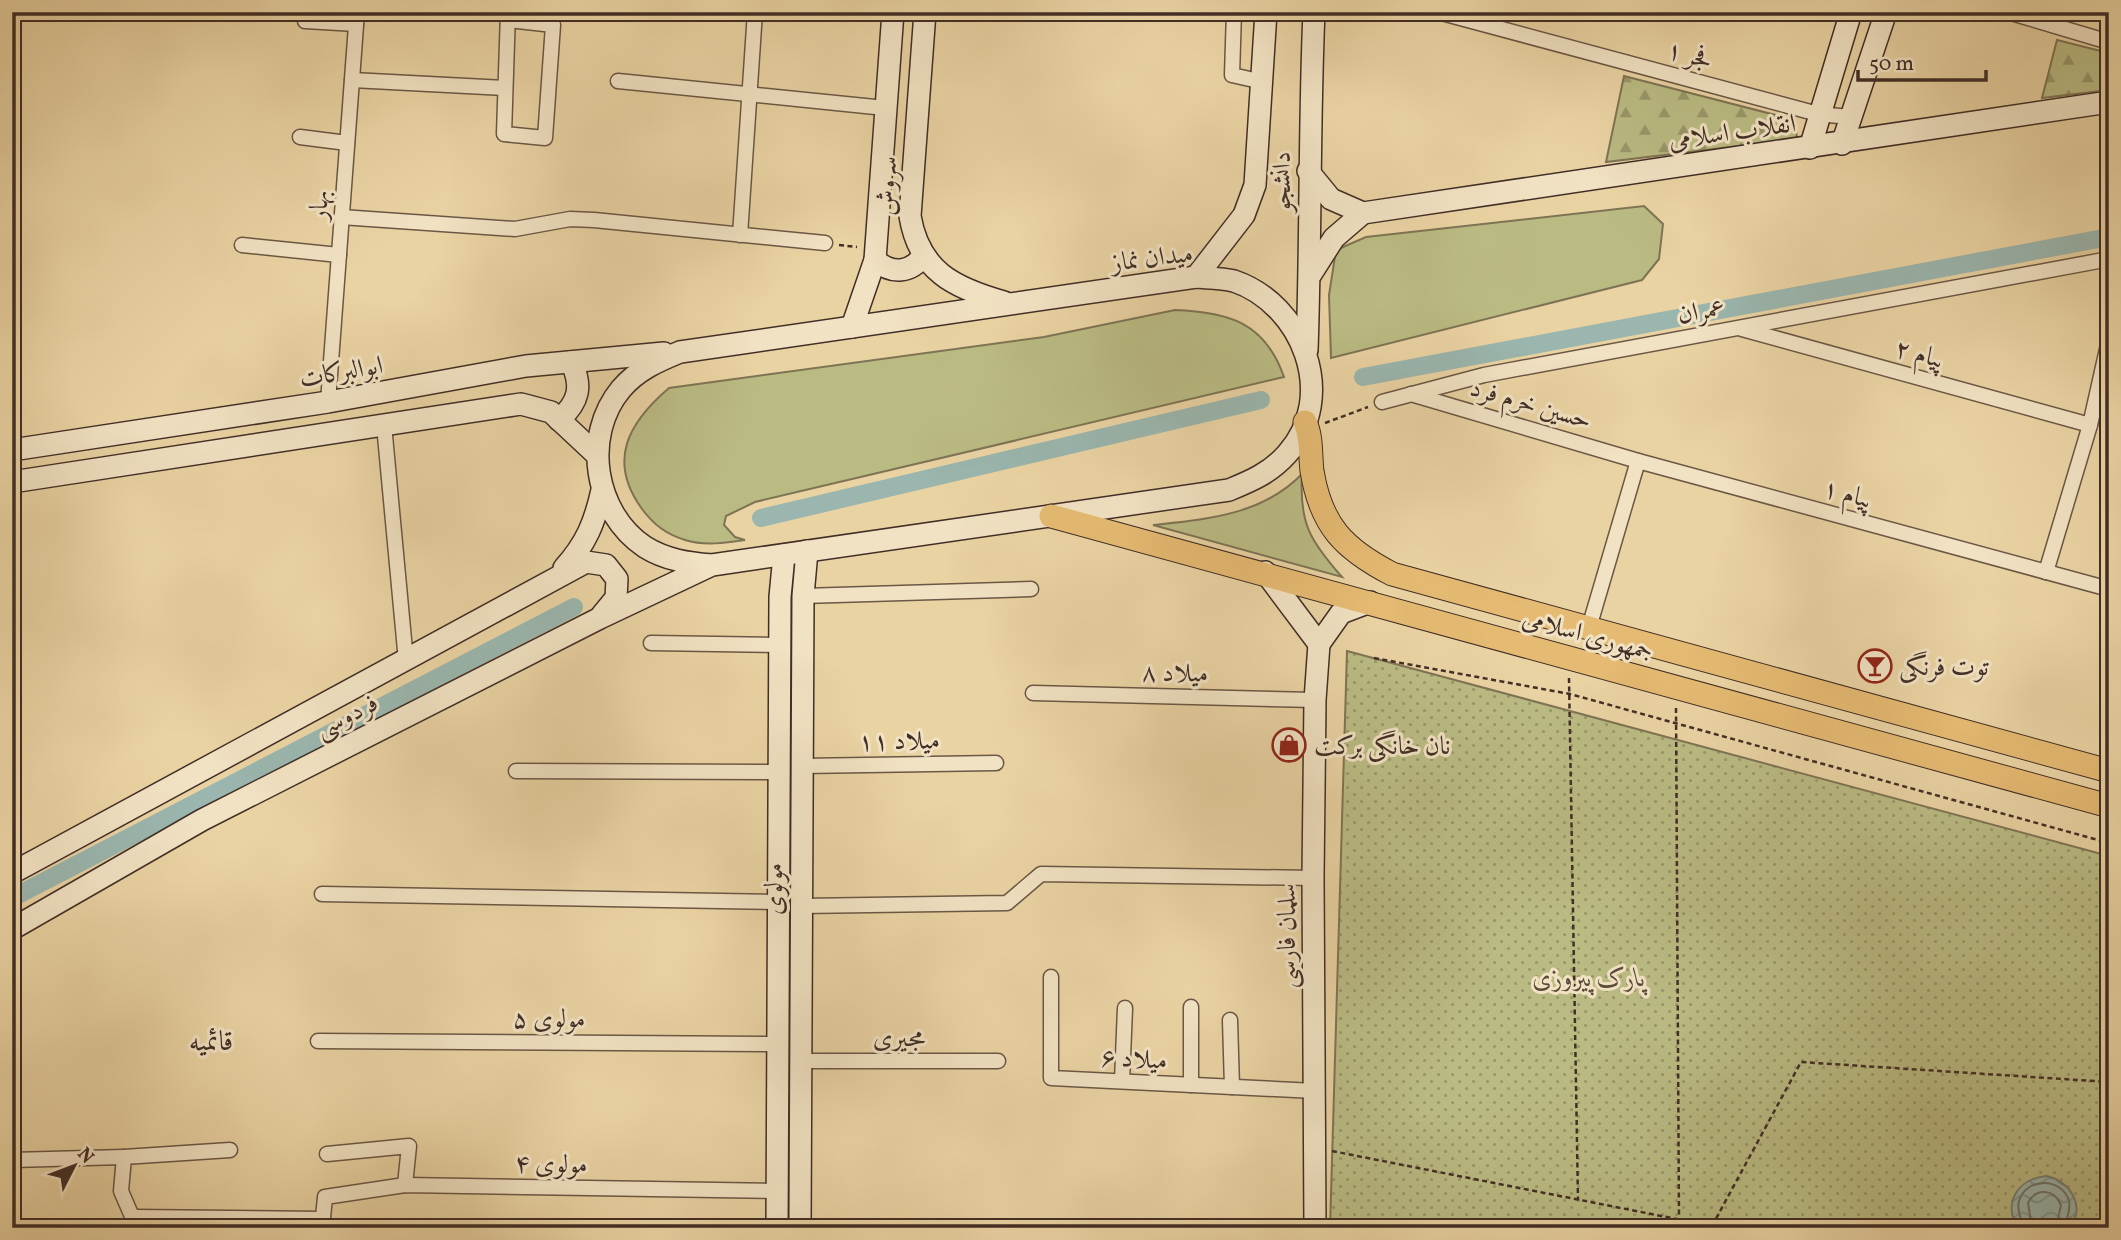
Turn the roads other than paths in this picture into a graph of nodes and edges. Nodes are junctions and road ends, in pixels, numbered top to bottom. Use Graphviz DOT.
graph roads {
  1 [pos="755,12"];
  2 [pos="892,12"];
  3 [pos="925,12"];
  4 [pos="1234,12"];
  5 [pos="1266,12"];
  6 [pos="1314,12"];
  7 [pos="1438,12"];
  8 [pos="1851,12"];
  9 [pos="1886,12"];
  10 [pos="2008,12"];
  11 [pos="508,16"];
  12 [pos="357,18"];
  13 [pos="305,21"];
  14 [pos="2109,42"];
  15 [pos="352,79"];
  16 [pos="618,81"];
  17 [pos="1263,82"];
  18 [pos="505,88"];
  19 [pos="750,94"];
  20 [pos="2109,102"];
  21 [pos="885,108"];
  22 [pos="1818,114"];
  23 [pos="1850,117"];
  24 [pos="300,137"];
  25 [pos="347,143"];
  26 [pos="1842,144"];
  27 [pos="1810,148"];
  28 [pos="1308,172"];
  29 [pos="1363,213"];
  30 [pos="341,217"];
  31 [pos="740,235"];
  32 [pos="825,243"];
  33 [pos="242,245"];
  34 [pos="875,254"];
  35 [pos="339,255"];
  36 [pos="924,255"];
  37 [pos="2109,259"];
  38 [pos="1196,277"];
  39 [pos="1310,277"];
  40 [pos="1013,304"];
  41 [pos="852,327"];
  42 [pos="1737,328"];
  43 [pos="2109,340"];
  44 [pos="680,352"];
  45 [pos="1307,352"];
  46 [pos="571,362"];
  47 [pos="1410,393"];
  48 [pos="328,402"];
  49 [pos="1382,402"];
  50 [pos="559,420"];
  51 [pos="384,425"];
  52 [pos="2090,425"];
  53 [pos="1307,426"];
  54 [pos="12,450"];
  55 [pos="597,455"];
  56 [pos="1638,461"];
  57 [pos="12,482"];
  58 [pos="602,490"];
  59 [pos="1051,516"];
  60 [pos="807,551"];
  61 [pos="784,555"];
  62 [pos="712,565"];
  63 [pos="1265,572"];
  64 [pos="2046,572"];
  65 [pos="553,580"];
  66 [pos="1031,589"];
  67 [pos="2109,589"];
  68 [pos="803,596"];
  69 [pos="780,597"];
  70 [pos="1370,602"];
  71 [pos="600,618"];
  72 [pos="1588,631"];
  73 [pos="651,643"];
  74 [pos="1319,644"];
  75 [pos="780,645"];
  76 [pos="406,661"];
  77 [pos="1774,681"];
  78 [pos="1033,693"];
  79 [pos="1315,700"];
  80 [pos="1765,711"];
  81 [pos="996,763"];
  82 [pos="802,766"];
  83 [pos="516,771"];
  84 [pos="2109,771"];
  85 [pos="780,772"];
  86 [pos="2109,806"];
  87 [pos="12,873"];
  88 [pos="1313,878"];
  89 [pos="322,894"];
  90 [pos="779,902"];
  91 [pos="801,906"];
  92 [pos="12,929"];
  93 [pos="1051,977"];
  94 [pos="1191,1007"];
  95 [pos="1125,1008"];
  96 [pos="1230,1020"];
  97 [pos="318,1041"];
  98 [pos="779,1044"];
  99 [pos="998,1061"];
  100 [pos="801,1062"];
  101 [pos="1122,1082"];
  102 [pos="1191,1085"];
  103 [pos="1232,1087"];
  104 [pos="1315,1091"];
  105 [pos="230,1150"];
  106 [pos="327,1154"];
  107 [pos="124,1157"];
  108 [pos="12,1160"];
  109 [pos="405,1185"];
  110 [pos="777,1191"];
  111 [pos="136,1222"];
  112 [pos="323,1223"];
  113 [pos="777,1228"];
  114 [pos="800,1228"];
  115 [pos="1315,1228"];
  1 -- 19 [label="street"];
  2 -- 21 [label="street, سروش"];
  3 -- 36 [label="street, سروش"];
  4 -- 17 [label="street"];
  5 -- 17 [label="street, دانشجو"];
  6 -- 28 [label="street, دانشجو"];
  7 -- 22 [label="street, فجر ۱"];
  8 -- 22 [label="street"];
  9 -- 23 [label="street"];
  10 -- 14 [label="street"];
  11 -- 18 [label="street"];
  11 -- 18 [label="street"];
  12 -- 13 [label="street"];
  12 -- 15 [label="street, بهار"];
  15 -- 18 [label="street"];
  15 -- 25 [label="street, بهار"];
  16 -- 19 [label="street"];
  17 -- 38 [label="street, دانشجو"];
  19 -- 21 [label="street"];
  19 -- 31 [label="street"];
  20 -- 26 [label="street, انقلاب اسلامی"];
  21 -- 34 [label="street, سروش"];
  22 -- 23 [label="street, فجر ۱"];
  22 -- 27 [label="street"];
  23 -- 26 [label="street"];
  24 -- 25 [label="street"];
  25 -- 30 [label="street, بهار"];
  26 -- 27 [label="street, انقلاب اسلامی"];
  27 -- 29 [label="street, انقلاب اسلامی"];
  28 -- 29 [label="street"];
  28 -- 39 [label="street, دانشجو"];
  29 -- 39 [label="street"];
  30 -- 31 [label="street"];
  30 -- 35 [label="street, بهار"];
  31 -- 32 [label="street"];
  33 -- 35 [label="street"];
  34 -- 36 [label="street"];
  34 -- 41 [label="street, سروش"];
  35 -- 48 [label="street, بهار"];
  36 -- 40 [label="street, سروش"];
  37 -- 42 [label="street, عمران"];
  38 -- 40 [label="street, میدان نماز"];
  38 -- 45 [label="street, میدان نماز"];
  39 -- 45 [label="street, دانشجو"];
  40 -- 41 [label="street, میدان نماز"];
  41 -- 44 [label="street, میدان نماز"];
  42 -- 47 [label="street, عمران"];
  42 -- 52 [label="street, پیام ۲"];
  43 -- 52 [label="street"];
  44 -- 46 [label="street, ابوالبرکات"];
  44 -- 55 [label="street, میدان نماز"];
  45 -- 53 [label="street, میدان نماز"];
  46 -- 48 [label="street, ابوالبرکات"];
  46 -- 50 [label="street"];
  47 -- 49 [label="street, عمران"];
  47 -- 56 [label="street, حسین خرم فرد"];
  48 -- 54 [label="street, ابوالبرکات"];
  50 -- 51 [label="street"];
  50 -- 55 [label="street"];
  51 -- 57 [label="street"];
  51 -- 76 [label="street"];
  52 -- 64 [label="street"];
  53 -- 59 [label="street, میدان نماز"];
  53 -- 72 [label="main road, جمهوری اسلامی"];
  55 -- 58 [label="street, میدان نماز"];
  56 -- 64 [label="street, پیام ۱"];
  56 -- 72 [label="street"];
  58 -- 62 [label="street, میدان نماز"];
  58 -- 65 [label="street"];
  59 -- 60 [label="street, میدان نماز"];
  59 -- 63 [label="main road, جمهوری اسلامی"];
  60 -- 61 [label="street, میدان نماز"];
  60 -- 68 [label="street, مولوی"];
  61 -- 62 [label="street, میدان نماز"];
  61 -- 69 [label="street, مولوی"];
  62 -- 71 [label="street, فردوسی"];
  63 -- 70 [label="main road, جمهوری اسلامی"];
  63 -- 74 [label="street"];
  64 -- 67 [label="street, پیام ۱"];
  65 -- 71 [label="street, فردوسی"];
  65 -- 76 [label="street, فردوسی"];
  66 -- 68 [label="street"];
  68 -- 69 [label="street"];
  68 -- 82 [label="street, مولوی"];
  69 -- 75 [label="street, مولوی"];
  70 -- 74 [label="street"];
  70 -- 80 [label="main road, جمهوری اسلامی"];
  71 -- 92 [label="street, فردوسی"];
  72 -- 77 [label="main road, جمهوری اسلامی"];
  73 -- 75 [label="street"];
  74 -- 79 [label="street, سلمان فارسی"];
  75 -- 85 [label="street, مولوی"];
  76 -- 87 [label="street, فردوسی"];
  77 -- 80 [label="main road"];
  77 -- 84 [label="main road, جمهوری اسلامی"];
  78 -- 79 [label="street, میلاد ۸"];
  79 -- 88 [label="street, سلمان فارسی"];
  80 -- 86 [label="main road, جمهوری اسلامی"];
  81 -- 82 [label="street, میلاد ۱۱"];
  82 -- 91 [label="street, مولوی"];
  83 -- 85 [label="street"];
  85 -- 90 [label="street, مولوی"];
  88 -- 91 [label="street"];
  88 -- 104 [label="street, سلمان فارسی"];
  89 -- 90 [label="street"];
  90 -- 98 [label="street, مولوی"];
  91 -- 100 [label="street, مولوی"];
  93 -- 101 [label="street, میلاد ۶"];
  94 -- 102 [label="street"];
  95 -- 101 [label="street"];
  96 -- 103 [label="street"];
  97 -- 98 [label="street, مولوی ۵"];
  98 -- 110 [label="street, مولوی"];
  99 -- 100 [label="street, مجیری"];
  100 -- 114 [label="street, مولوی"];
  101 -- 102 [label="street, میلاد ۶"];
  102 -- 103 [label="street, میلاد ۶"];
  103 -- 104 [label="street, میلاد ۶"];
  104 -- 115 [label="street, سلمان فارسی"];
  105 -- 107 [label="street"];
  106 -- 109 [label="street"];
  107 -- 108 [label="street"];
  107 -- 111 [label="street"];
  109 -- 110 [label="street, مولوی ۴"];
  109 -- 112 [label="street, مولوی ۴"];
  110 -- 113 [label="street, مولوی"];
  111 -- 112 [label="street"];
}
